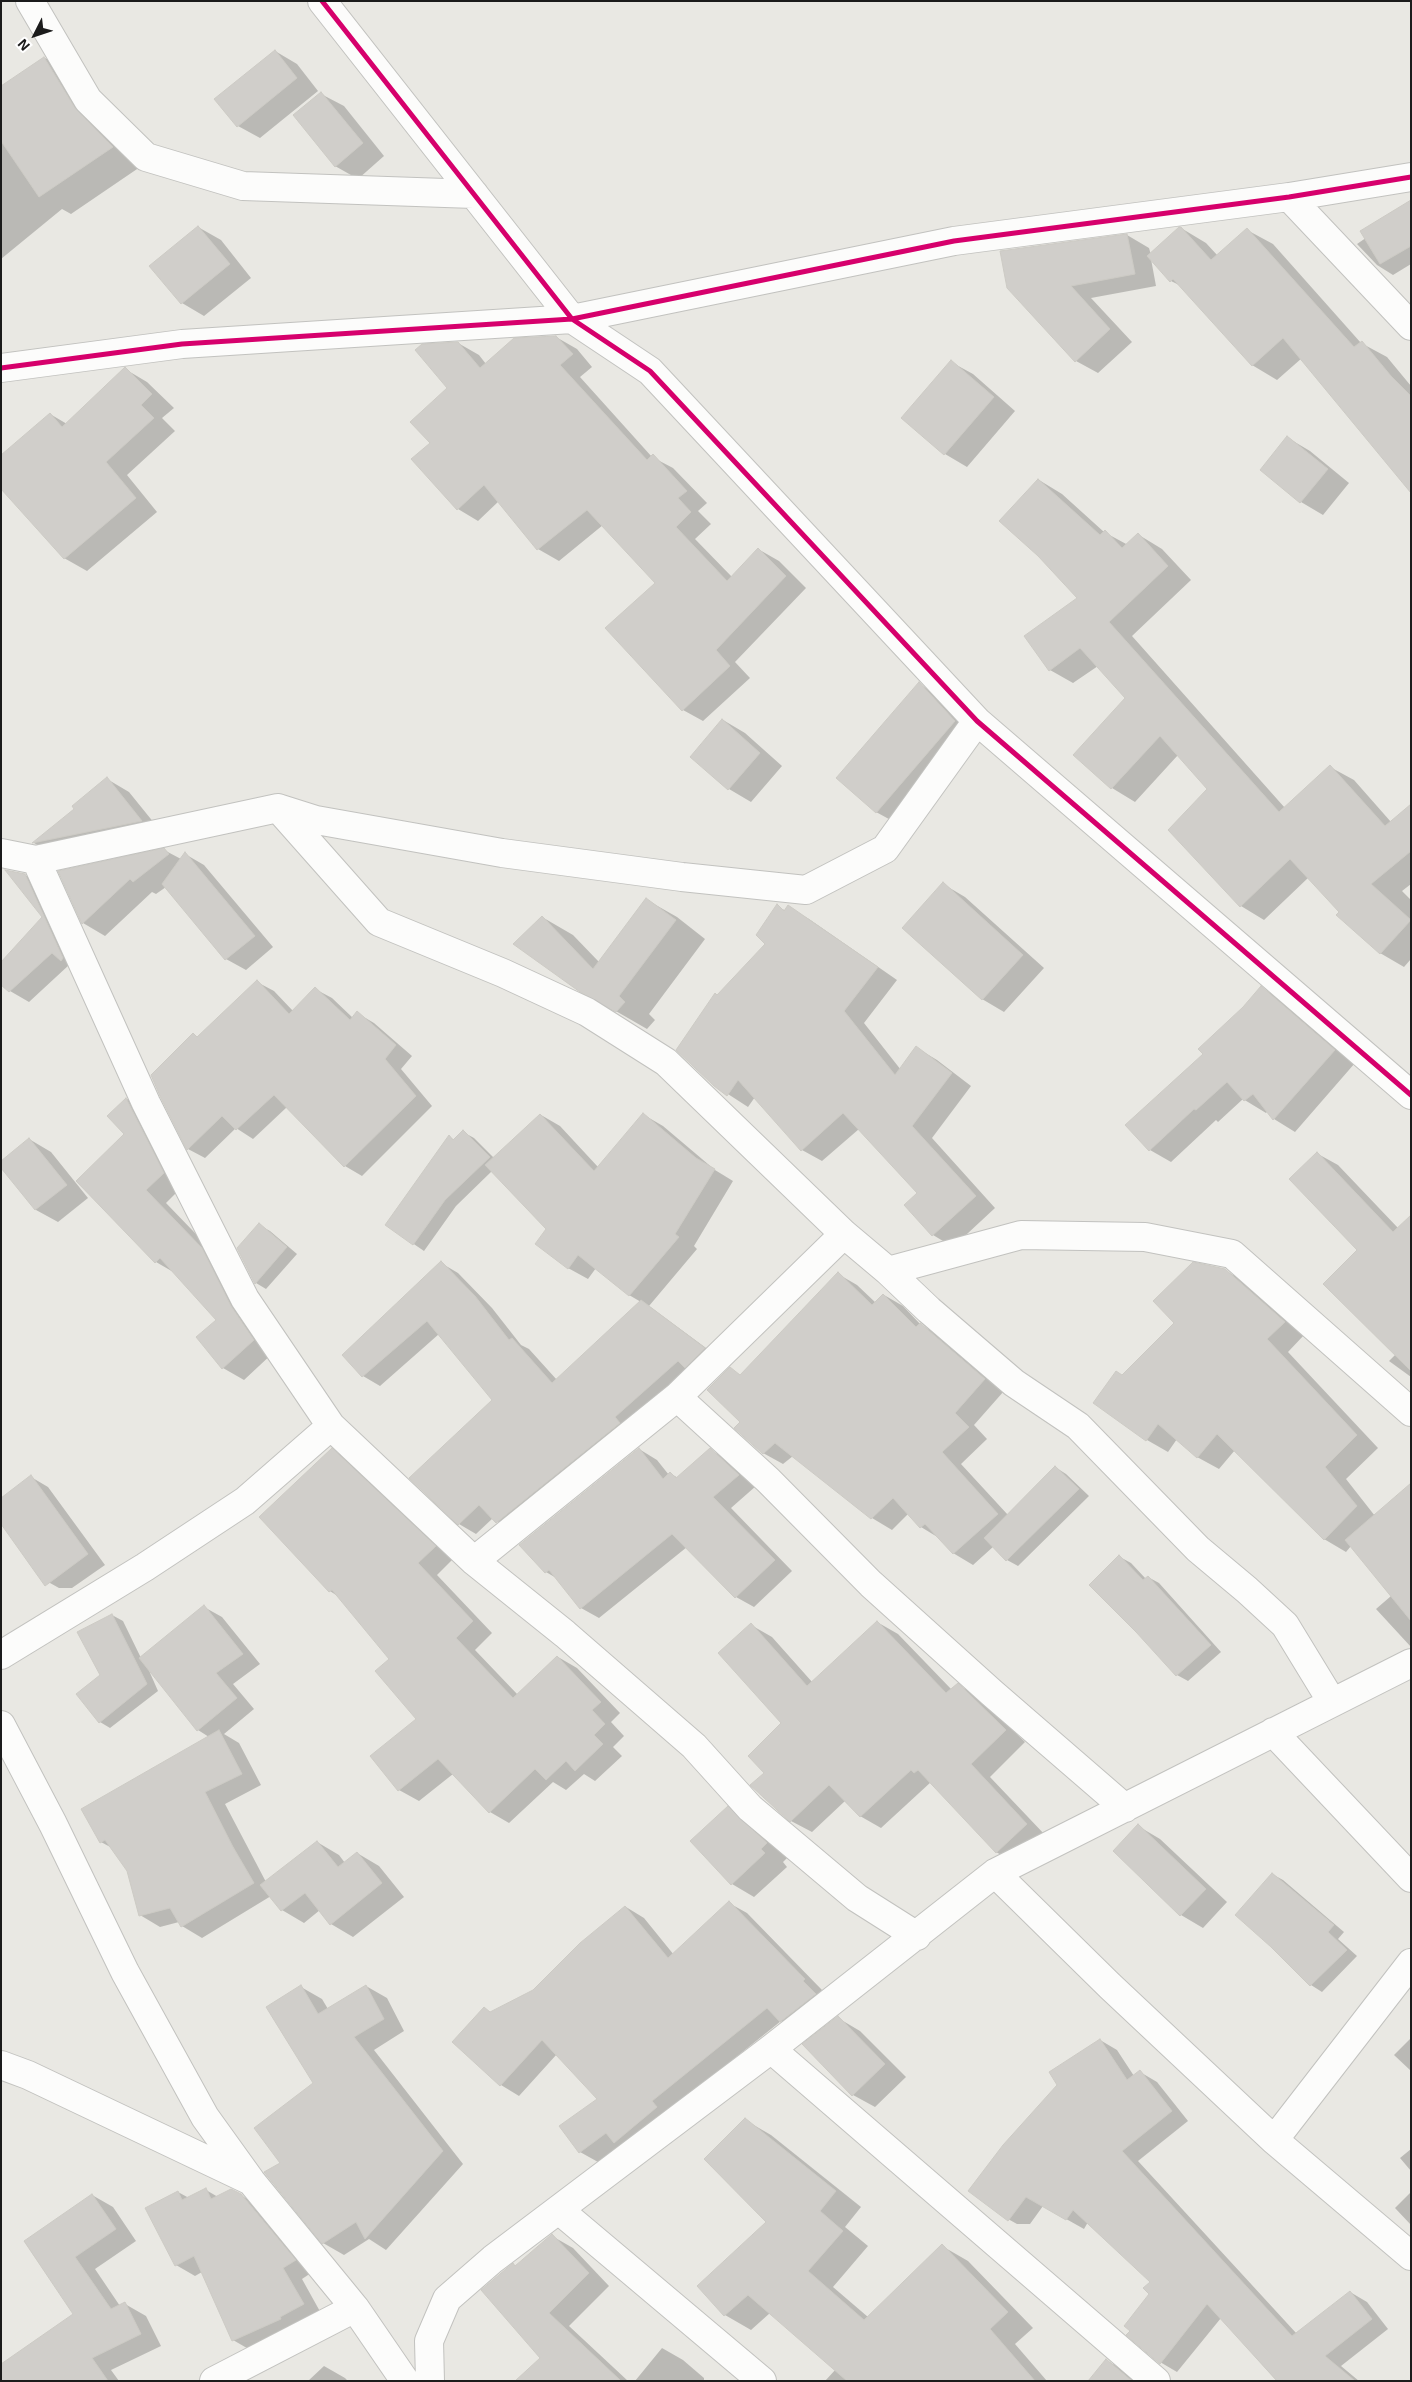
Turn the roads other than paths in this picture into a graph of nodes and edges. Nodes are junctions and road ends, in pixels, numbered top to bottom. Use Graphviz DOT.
graph roads {
  1 [pos="30,1"];
  2 [pos="322,1"];
  3 [pos="1411,176"];
  4 [pos="474,194"];
  5 [pos="1289,196"];
  6 [pos="572,319"];
  7 [pos="1411,326"];
  8 [pos="1,368"];
  9 [pos="977,721"];
  10 [pos="278,808"];
  11 [pos="1,852"];
  12 [pos="36,860"];
  13 [pos="1411,1095"];
  14 [pos="844,1234"];
  15 [pos="888,1271"];
  16 [pos="677,1397"];
  17 [pos="1411,1412"];
  18 [pos="331,1426"];
  19 [pos="474,1561"];
  20 [pos="1,1655"];
  21 [pos="1411,1663"];
  22 [pos="1332,1702"];
  23 [pos="1,1726"];
  24 [pos="1273,1732"];
  25 [pos="1125,1808"];
  26 [pos="995,1873"];
  27 [pos="1411,1878"];
  28 [pos="917,1936"];
  29 [pos="1411,1963"];
  30 [pos="771,2049"];
  31 [pos="1,2065"];
  32 [pos="1274,2140"];
  33 [pos="251,2181"];
  34 [pos="558,2210"];
  35 [pos="1411,2256"];
  36 [pos="355,2308"];
  37 [pos="214,2381"];
  38 [pos="405,2381"];
  39 [pos="430,2381"];
  40 [pos="762,2381"];
  41 [pos="1156,2381"];
  1 -- 4 [label="street"];
  2 -- 4 [label="street"];
  3 -- 5 [label="street"];
  4 -- 6 [label="street"];
  5 -- 6 [label="street"];
  5 -- 7 [label="street"];
  6 -- 8 [label="street"];
  6 -- 9 [label="street"];
  9 -- 10 [label="street"];
  9 -- 13 [label="street"];
  10 -- 12 [label="street"];
  10 -- 14 [label="street"];
  11 -- 12 [label="street"];
  12 -- 18 [label="street"];
  14 -- 15 [label="street"];
  14 -- 16 [label="street"];
  15 -- 17 [label="street"];
  15 -- 22 [label="street"];
  16 -- 19 [label="street"];
  16 -- 25 [label="street"];
  18 -- 19 [label="street"];
  18 -- 20 [label="street"];
  19 -- 28 [label="street"];
  21 -- 22 [label="street"];
  22 -- 24 [label="street"];
  23 -- 33 [label="street"];
  24 -- 25 [label="street"];
  24 -- 27 [label="street"];
  25 -- 26 [label="street"];
  26 -- 28 [label="street"];
  26 -- 32 [label="street"];
  28 -- 30 [label="street"];
  29 -- 32 [label="street"];
  30 -- 34 [label="street"];
  30 -- 41 [label="street"];
  31 -- 33 [label="street"];
  32 -- 35 [label="street"];
  33 -- 36 [label="street"];
  34 -- 39 [label="street"];
  34 -- 40 [label="street"];
  36 -- 37 [label="street"];
  36 -- 38 [label="street"];
}
